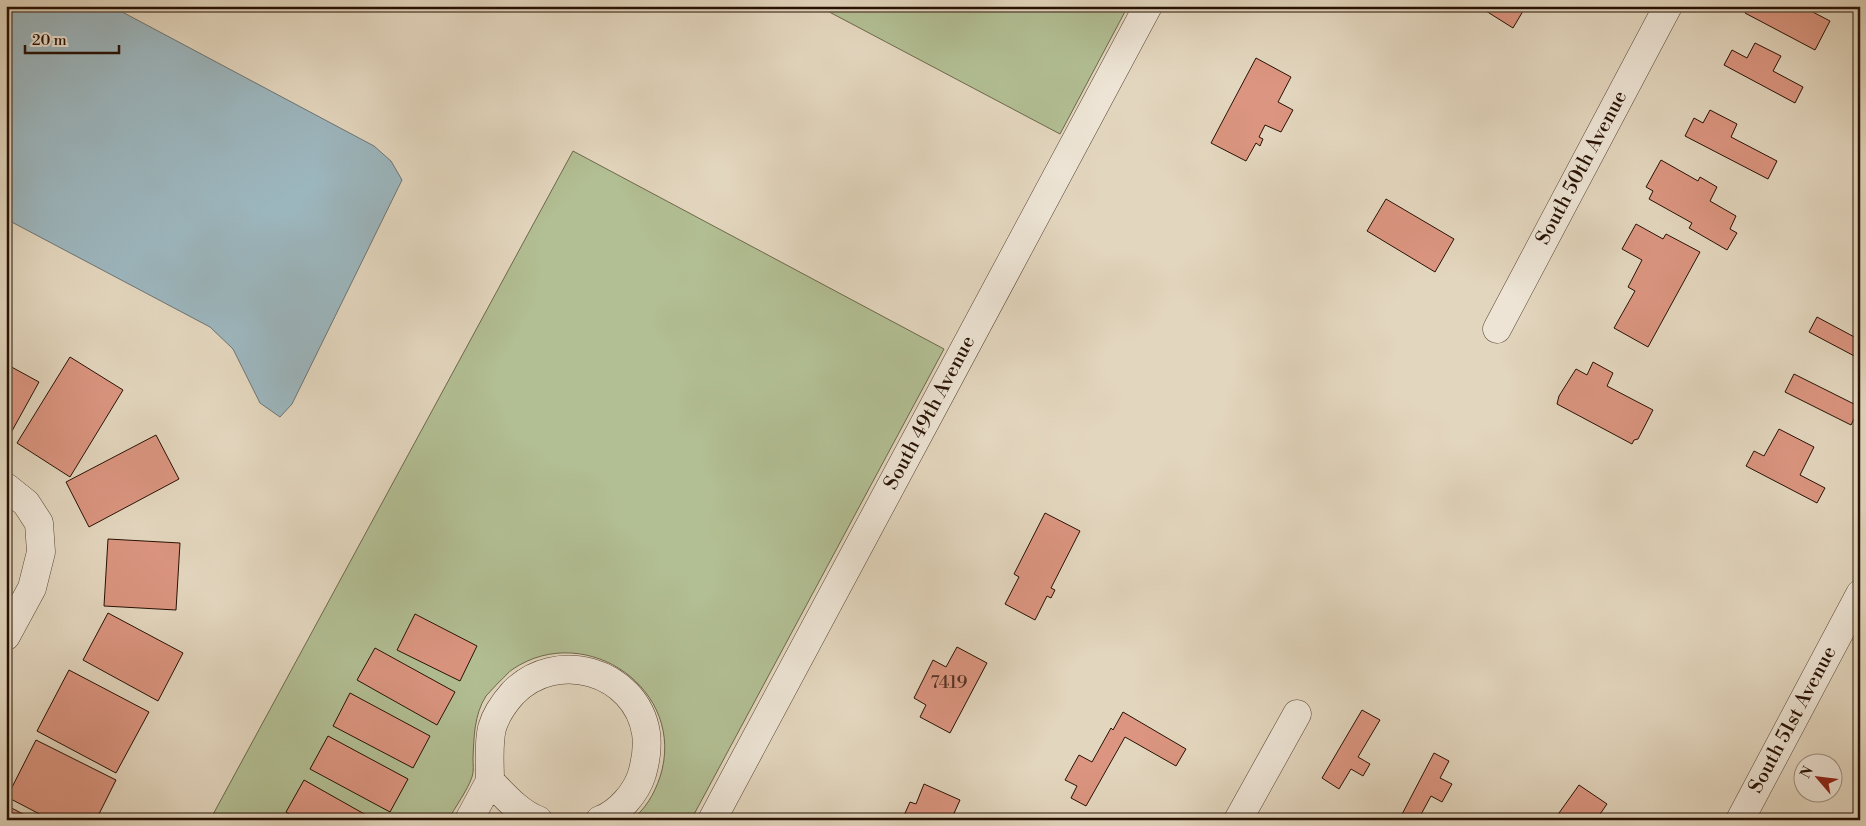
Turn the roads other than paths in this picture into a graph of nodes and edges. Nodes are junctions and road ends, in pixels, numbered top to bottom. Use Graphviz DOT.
graph roads {
  1 [pos="1148,6"];
  2 [pos="1668,6"];
  3 [pos="1497,329"];
  4 [pos="6,487"];
  5 [pos="1860,594"];
  6 [pos="6,636"];
  7 [pos="1297,714"];
  8 [pos="490,781"];
  9 [pos="469,820"];
  10 [pos="538,820"];
  11 [pos="600,820"];
  12 [pos="712,820"];
  13 [pos="1238,820"];
  14 [pos="1740,820"];
  1 -- 12 [label="street, South 49th Avenue"];
  2 -- 3 [label="street, South 50th Avenue"];
  4 -- 6 [label="street"];
  5 -- 14 [label="street, South 51st Avenue"];
  7 -- 13 [label="street"];
  8 -- 9 [label="street"];
  8 -- 10 [label="street"];
  8 -- 11 [label="street"];
}
